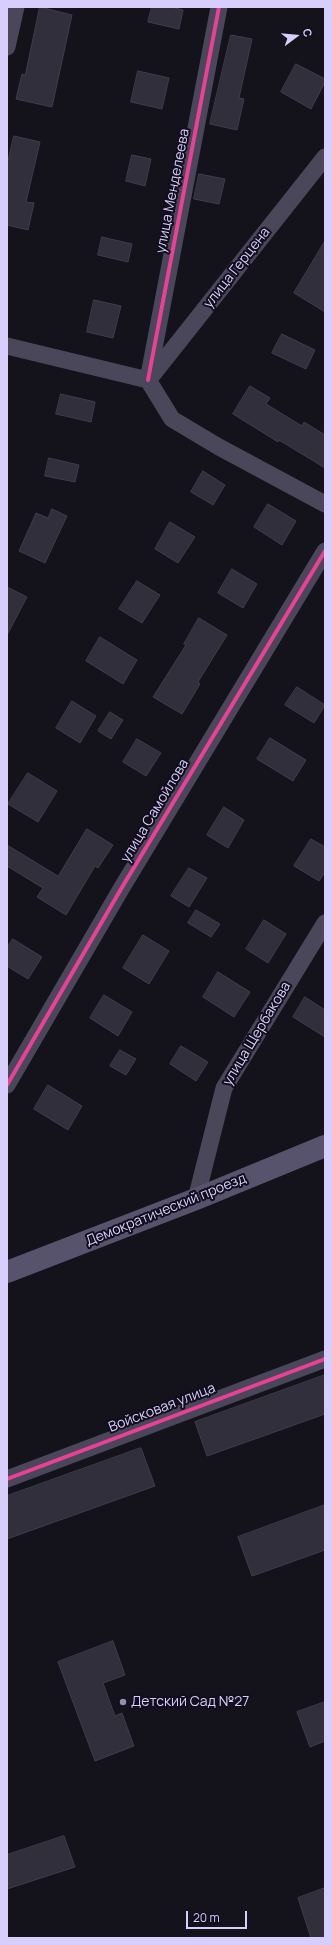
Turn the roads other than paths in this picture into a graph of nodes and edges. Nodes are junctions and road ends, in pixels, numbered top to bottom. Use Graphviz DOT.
graph roads {
  1 [pos="16,7"];
  2 [pos="219,7"];
  3 [pos="7,47"];
  4 [pos="325,157"];
  5 [pos="7,346"];
  6 [pos="148,380"];
  7 [pos="325,504"];
  8 [pos="325,551"];
  9 [pos="325,923"];
  10 [pos="7,1085"];
  11 [pos="325,1146"];
  12 [pos="196,1199"];
  13 [pos="7,1272"];
  14 [pos="325,1359"];
  15 [pos="7,1479"];
  1 -- 3 [label="street"];
  2 -- 6 [label="street, улица Менделеева"];
  4 -- 6 [label="street, улица Герцена"];
  5 -- 6 [label="street"];
  6 -- 7 [label="street"];
  8 -- 10 [label="street, улица Самойлова"];
  9 -- 12 [label="street, улица Щербакова"];
  11 -- 12 [label="main road, Демократический проезд"];
  12 -- 13 [label="main road, Демократический проезд"];
  14 -- 15 [label="street, Войсковая улица"];
}
